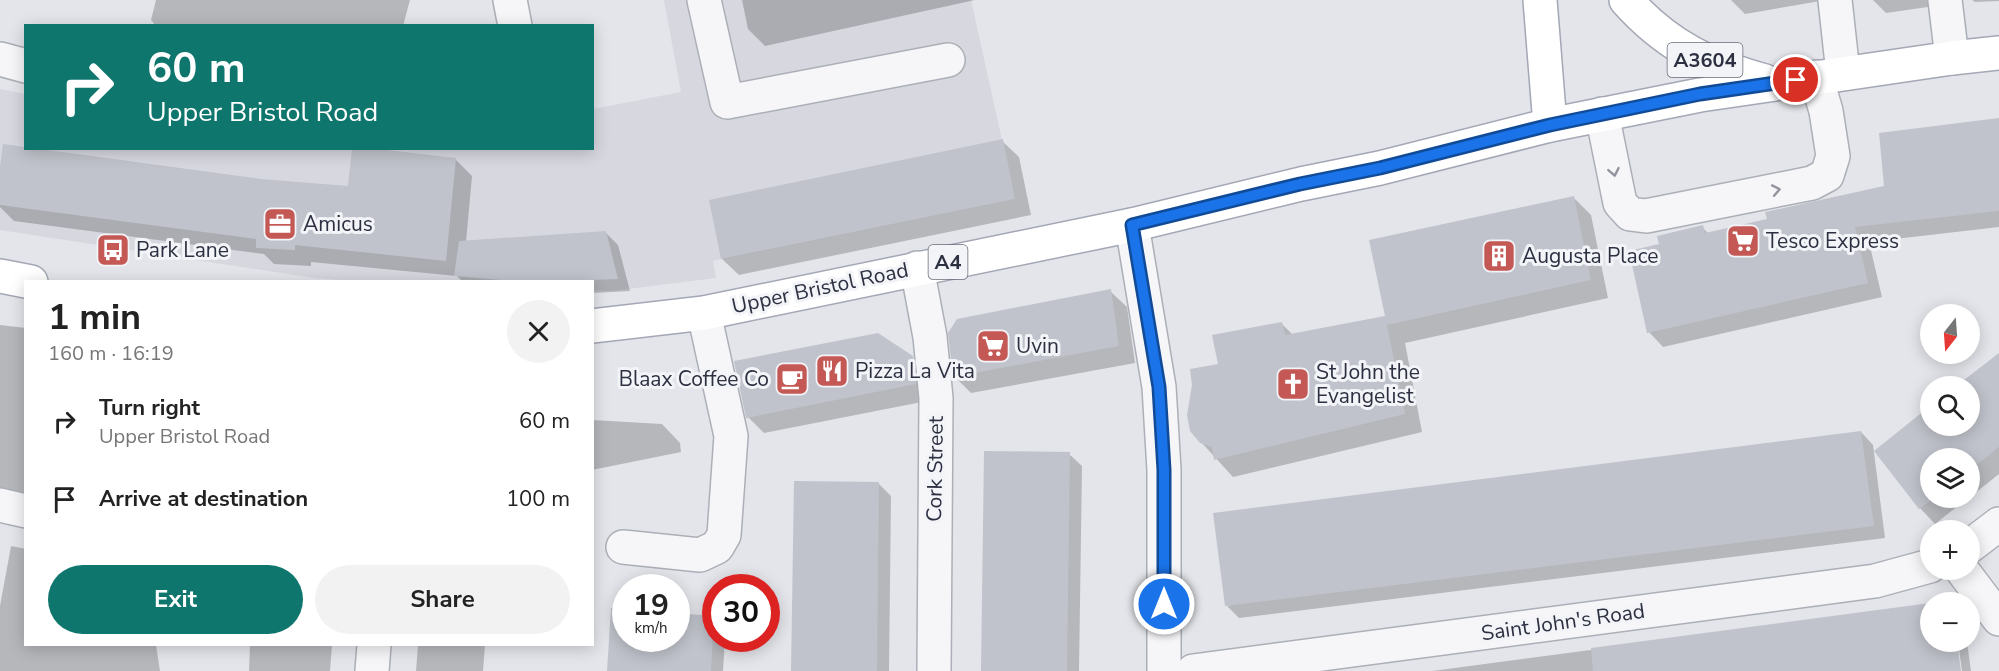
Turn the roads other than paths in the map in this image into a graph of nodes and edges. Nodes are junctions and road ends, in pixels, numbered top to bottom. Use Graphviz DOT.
graph roads {
  1 [pos="510,0"];
  2 [pos="704,0"];
  3 [pos="1540,0"];
  4 [pos="1626,0"];
  5 [pos="1835,0"];
  6 [pos="1945,0"];
  7 [pos="515,24"];
  8 [pos="1999,53"];
  9 [pos="1952,58"];
  10 [pos="0,59"];
  11 [pos="948,60"];
  12 [pos="24,65"];
  13 [pos="1829,75"];
  14 [pos="1775,84"];
  15 [pos="1602,114"];
  16 [pos="1550,125"];
  17 [pos="1132,225"];
  18 [pos="917,268"];
  19 [pos="0,276"];
  20 [pos="24,281"];
  21 [pos="704,313"];
  22 [pos="594,326"];
  23 [pos="0,505"];
  24 [pos="24,511"];
  25 [pos="1999,524"];
  26 [pos="1980,538"];
  27 [pos="623,547"];
  28 [pos="1920,569"];
  29 [pos="1970,580"];
  30 [pos="1999,619"];
  31 [pos="374,646"];
  32 [pos="372,671"];
  33 [pos="934,671"];
  34 [pos="1164,671"];
  35 [pos="1193,671"];
  1 -- 7 [label="street"];
  2 -- 11 [label="street"];
  3 -- 16 [label="main road"];
  4 -- 14 [label="main road, A3604"];
  5 -- 13 [label="street"];
  6 -- 9 [label="street"];
  8 -- 9 [label="main road, Upper Bristol Road / A4"];
  9 -- 13 [label="main road, Upper Bristol Road / A4"];
  10 -- 12 [label="street"];
  13 -- 14 [label="main road, Upper Bristol Road / A4"];
  15 -- 13 [label="street, one-way"];
  14 -- 15 [label="main road, Upper Bristol Road / A4"];
  15 -- 16 [label="main road, Upper Bristol Road / A4"];
  16 -- 17 [label="main road, Upper Bristol Road / A4"];
  17 -- 18 [label="main road, Upper Bristol Road / A4"];
  17 -- 34 [label="street"];
  18 -- 21 [label="main road, Upper Bristol Road / A4"];
  18 -- 33 [label="street, Cork Street"];
  19 -- 20 [label="main road"];
  21 -- 22 [label="main road, Upper Bristol Road / A4"];
  21 -- 27 [label="street"];
  23 -- 24 [label="street"];
  25 -- 26 [label="street"];
  28 -- 35 [label="street, Saint John's Road"];
  29 -- 30 [label="street"];
  31 -- 32 [label="street"];
}
